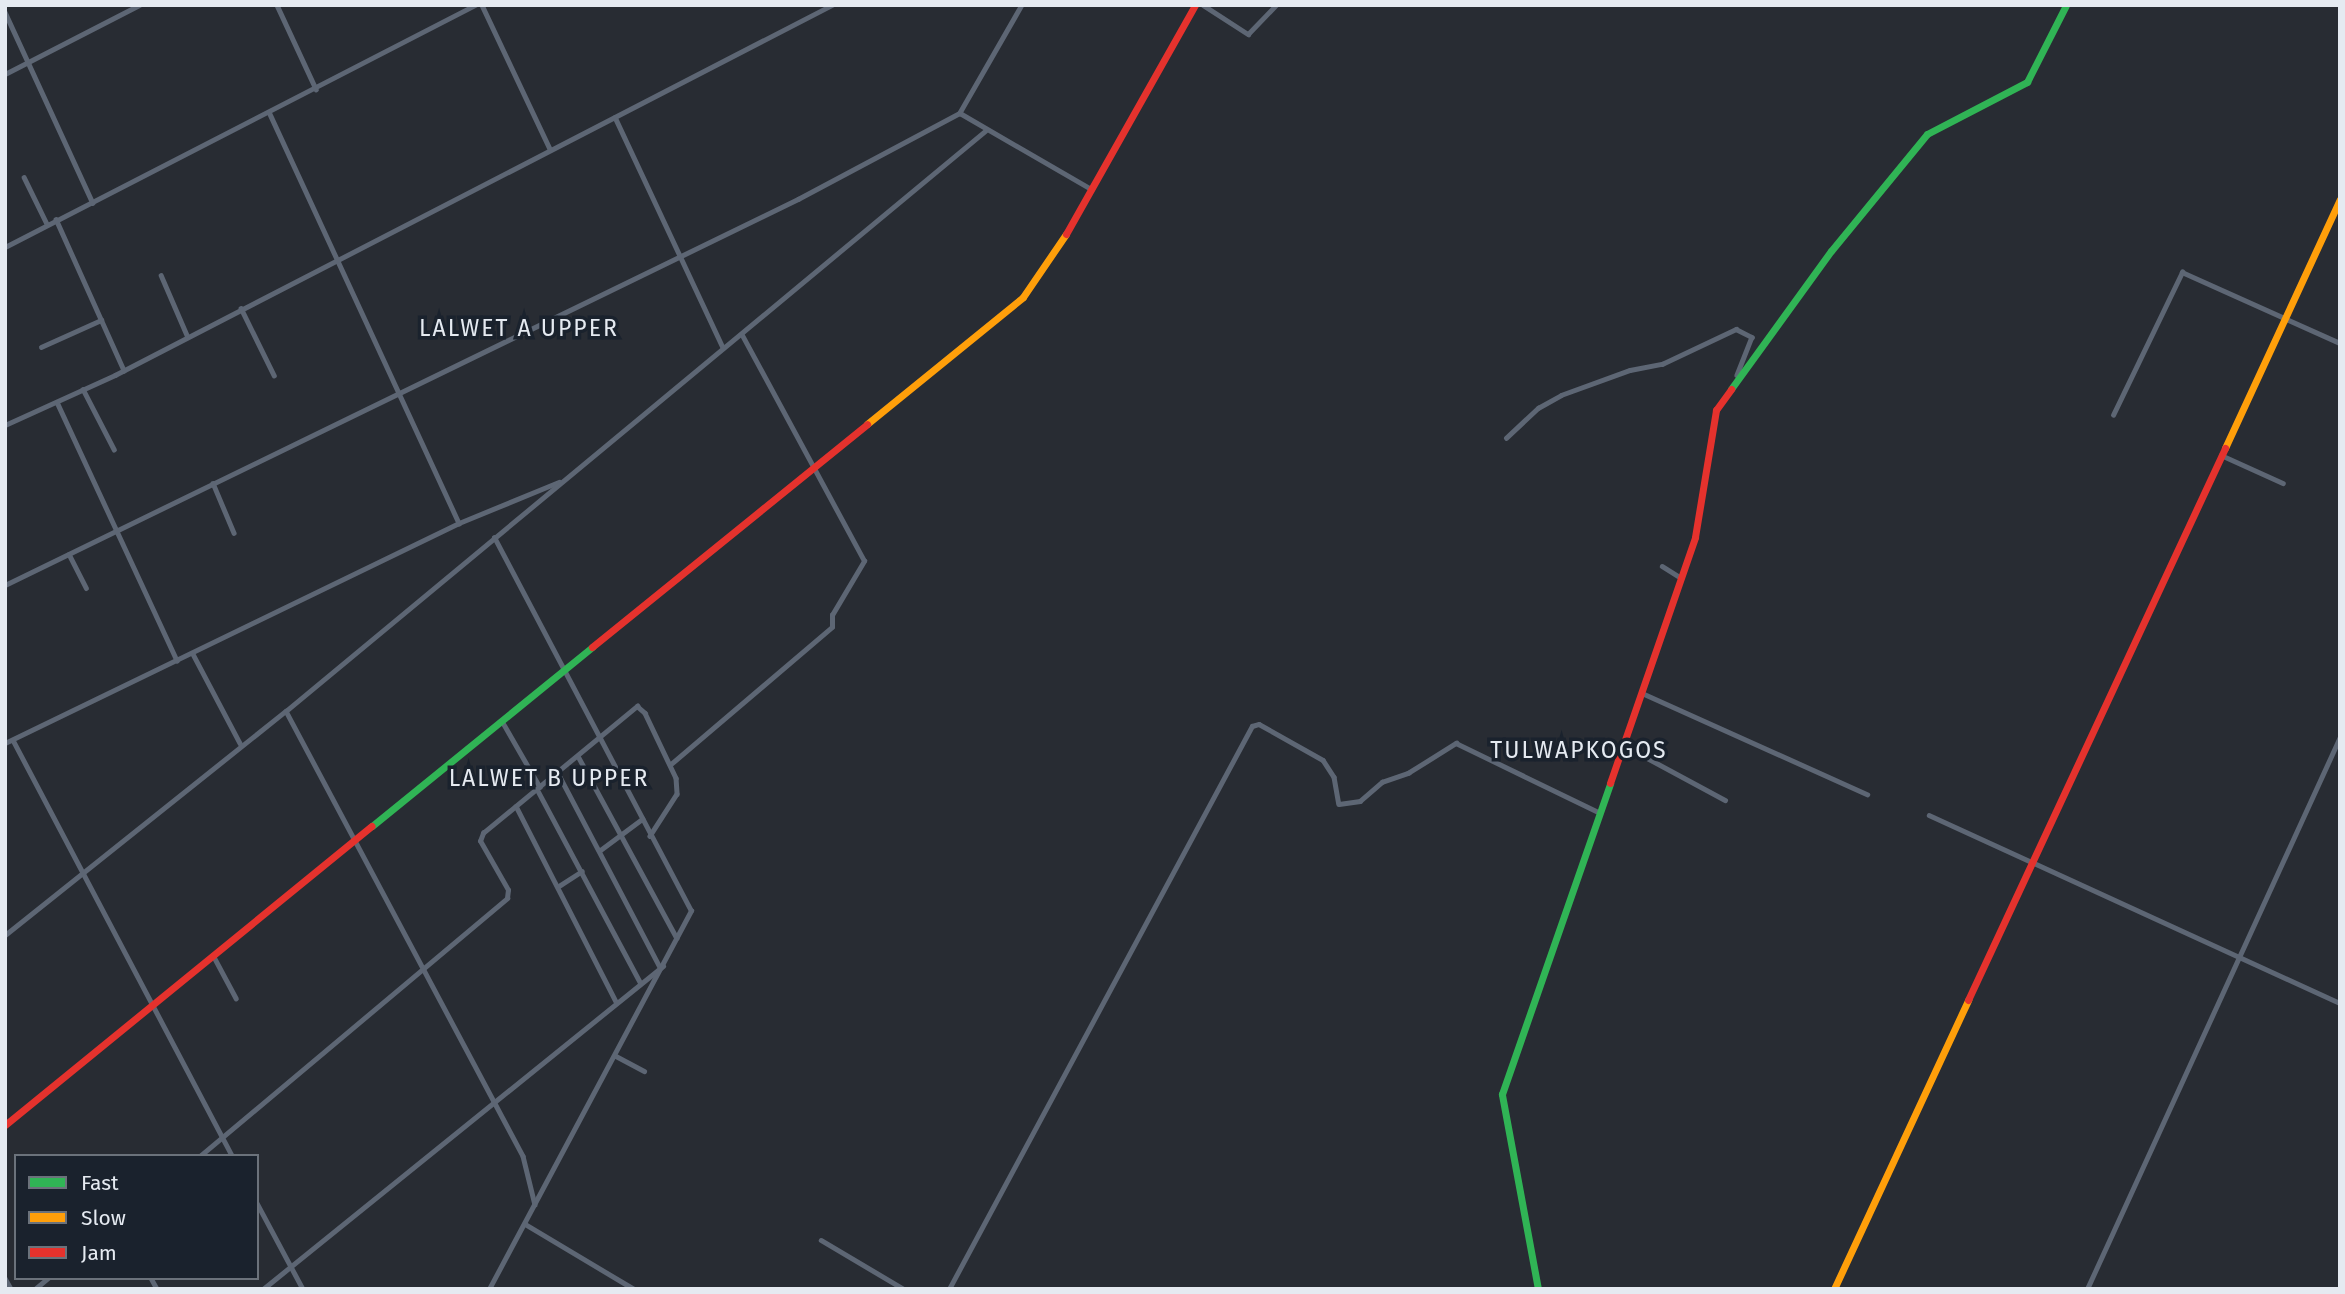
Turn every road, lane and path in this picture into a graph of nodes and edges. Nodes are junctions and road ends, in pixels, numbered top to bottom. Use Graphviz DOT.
graph roads {
  1 [pos="139,5"];
  2 [pos="277,5"];
  3 [pos="475,5"];
  4 [pos="482,5"];
  5 [pos="832,5"];
  6 [pos="1022,5"];
  7 [pos="1195,5"];
  8 [pos="1203,5"];
  9 [pos="1276,5"];
  10 [pos="2066,5"];
  11 [pos="5,12"];
  12 [pos="28,63"];
  13 [pos="5,74"];
  14 [pos="316,89"];
  15 [pos="270,113"];
  16 [pos="960,113"];
  17 [pos="615,117"];
  18 [pos="985,131"];
  19 [pos="550,149"];
  20 [pos="24,177"];
  21 [pos="1091,189"];
  22 [pos="2340,199"];
  23 [pos="93,203"];
  24 [pos="56,219"];
  25 [pos="47,224"];
  26 [pos="5,247"];
  27 [pos="679,254"];
  28 [pos="337,260"];
  29 [pos="161,275"];
  30 [pos="241,308"];
  31 [pos="2285,317"];
  32 [pos="101,320"];
  33 [pos="187,335"];
  34 [pos="742,335"];
  35 [pos="2340,342"];
  36 [pos="41,347"];
  37 [pos="723,348"];
  38 [pos="124,370"];
  39 [pos="274,375"];
  40 [pos="1737,375"];
  41 [pos="83,389"];
  42 [pos="399,392"];
  43 [pos="57,402"];
  44 [pos="2113,415"];
  45 [pos="5,425"];
  46 [pos="1506,438"];
  47 [pos="114,449"];
  48 [pos="2221,456"];
  49 [pos="812,466"];
  50 [pos="560,482"];
  51 [pos="213,483"];
  52 [pos="2283,483"];
  53 [pos="459,523"];
  54 [pos="117,531"];
  55 [pos="234,533"];
  56 [pos="494,538"];
  57 [pos="69,554"];
  58 [pos="1662,566"];
  59 [pos="1681,579"];
  60 [pos="5,585"];
  61 [pos="86,588"];
  62 [pos="192,654"];
  63 [pos="177,661"];
  64 [pos="564,669"];
  65 [pos="1641,692"];
  66 [pos="286,711"];
  67 [pos="501,721"];
  68 [pos="600,737"];
  69 [pos="2340,737"];
  70 [pos="13,740"];
  71 [pos="5,743"];
  72 [pos="240,743"];
  73 [pos="1623,745"];
  74 [pos="578,756"];
  75 [pos="671,764"];
  76 [pos="558,772"];
  77 [pos="538,788"];
  78 [pos="1867,794"];
  79 [pos="1725,800"];
  80 [pos="516,806"];
  81 [pos="1601,814"];
  82 [pos="1929,815"];
  83 [pos="642,819"];
  84 [pos="620,834"];
  85 [pos="650,836"];
  86 [pos="355,840"];
  87 [pos="599,850"];
  88 [pos="2032,863"];
  89 [pos="582,871"];
  90 [pos="82,872"];
  91 [pos="559,887"];
  92 [pos="5,935"];
  93 [pos="678,939"];
  94 [pos="213,954"];
  95 [pos="2238,957"];
  96 [pos="662,966"];
  97 [pos="423,971"];
  98 [pos="640,982"];
  99 [pos="236,999"];
  100 [pos="616,1002"];
  101 [pos="2340,1003"];
  102 [pos="150,1005"];
  103 [pos="616,1056"];
  104 [pos="644,1071"];
  105 [pos="494,1102"];
  106 [pos="5,1125"];
  107 [pos="222,1138"];
  108 [pos="202,1154"];
  109 [pos="231,1154"];
  110 [pos="535,1206"];
  111 [pos="259,1207"];
  112 [pos="525,1224"];
  113 [pos="821,1240"];
  114 [pos="291,1266"];
  115 [pos="5,1278"];
  116 [pos="11,1289"];
  117 [pos="263,1289"];
  118 [pos="303,1289"];
  119 [pos="489,1289"];
  120 [pos="634,1289"];
  121 [pos="904,1289"];
  122 [pos="948,1289"];
  123 [pos="1538,1289"];
  124 [pos="1834,1289"];
  125 [pos="2087,1289"];
  1 -- 12 [label="street"];
  2 -- 14 [label="street"];
  3 -- 14 [label="street"];
  4 -- 19 [label="street"];
  5 -- 17 [label="street"];
  6 -- 16 [label="street"];
  7 -- 21 [label="street"];
  8 -- 9 [label="street"];
  10 -- 40 [label="street"];
  11 -- 12 [label="street"];
  12 -- 13 [label="street"];
  12 -- 23 [label="street"];
  14 -- 15 [label="street"];
  15 -- 23 [label="street"];
  15 -- 28 [label="street"];
  16 -- 18 [label="street"];
  16 -- 27 [label="street"];
  17 -- 19 [label="street"];
  17 -- 27 [label="street"];
  18 -- 21 [label="street"];
  18 -- 34 [label="street"];
  19 -- 28 [label="street"];
  20 -- 25 [label="street"];
  21 -- 49 [label="street"];
  22 -- 31 [label="street"];
  23 -- 24 [label="street"];
  24 -- 25 [label="street"];
  24 -- 32 [label="street"];
  25 -- 26 [label="street"];
  27 -- 37 [label="street"];
  27 -- 42 [label="street"];
  28 -- 30 [label="street"];
  28 -- 42 [label="street"];
  29 -- 33 [label="street"];
  30 -- 33 [label="street"];
  30 -- 39 [label="street"];
  31 -- 35 [label="street"];
  31 -- 44 [label="street"];
  31 -- 48 [label="street"];
  32 -- 36 [label="street"];
  32 -- 38 [label="street"];
  33 -- 38 [label="street"];
  34 -- 37 [label="street"];
  34 -- 49 [label="street"];
  37 -- 50 [label="street"];
  38 -- 41 [label="street"];
  40 -- 46 [label="street"];
  40 -- 59 [label="street"];
  41 -- 43 [label="street"];
  41 -- 47 [label="street"];
  42 -- 51 [label="street"];
  42 -- 53 [label="street"];
  43 -- 45 [label="street"];
  43 -- 54 [label="street"];
  48 -- 52 [label="street"];
  48 -- 88 [label="street"];
  49 -- 64 [label="street"];
  49 -- 75 [label="street"];
  50 -- 53 [label="street"];
  50 -- 56 [label="street"];
  51 -- 54 [label="street"];
  51 -- 55 [label="street"];
  53 -- 62 [label="street"];
  54 -- 57 [label="street"];
  54 -- 63 [label="street"];
  56 -- 64 [label="street"];
  56 -- 66 [label="street"];
  57 -- 60 [label="street"];
  57 -- 61 [label="street"];
  58 -- 59 [label="street"];
  59 -- 65 [label="street"];
  62 -- 63 [label="street"];
  62 -- 72 [label="street"];
  63 -- 70 [label="street"];
  64 -- 67 [label="street"];
  64 -- 68 [label="street"];
  65 -- 73 [label="street"];
  65 -- 78 [label="street"];
  66 -- 72 [label="street"];
  66 -- 86 [label="street"];
  67 -- 77 [label="street"];
  67 -- 86 [label="street"];
  68 -- 74 [label="street"];
  68 -- 75 [label="street"];
  68 -- 83 [label="street"];
  69 -- 95 [label="street"];
  70 -- 71 [label="street"];
  70 -- 90 [label="street"];
  72 -- 90 [label="street"];
  73 -- 79 [label="street"];
  73 -- 81 [label="street"];
  74 -- 76 [label="street"];
  74 -- 84 [label="street"];
  75 -- 85 [label="street"];
  76 -- 77 [label="street"];
  76 -- 87 [label="street"];
  77 -- 80 [label="street"];
  77 -- 89 [label="street"];
  80 -- 91 [label="street"];
  80 -- 97 [label="street"];
  81 -- 122 [label="street"];
  81 -- 123 [label="street"];
  82 -- 88 [label="street"];
  83 -- 84 [label="street"];
  83 -- 85 [label="street"];
  84 -- 87 [label="street"];
  84 -- 93 [label="street"];
  85 -- 93 [label="street"];
  86 -- 94 [label="street"];
  86 -- 97 [label="street"];
  87 -- 96 [label="street"];
  88 -- 95 [label="street"];
  88 -- 124 [label="street"];
  89 -- 91 [label="street"];
  89 -- 98 [label="street"];
  90 -- 92 [label="street"];
  90 -- 102 [label="street"];
  91 -- 100 [label="street"];
  93 -- 96 [label="street"];
  94 -- 99 [label="street"];
  94 -- 102 [label="street"];
  95 -- 101 [label="street"];
  95 -- 125 [label="street"];
  96 -- 98 [label="street"];
  96 -- 103 [label="street"];
  97 -- 105 [label="street"];
  97 -- 107 [label="street"];
  98 -- 100 [label="street"];
  100 -- 105 [label="street"];
  102 -- 106 [label="street"];
  102 -- 107 [label="street"];
  103 -- 104 [label="street"];
  103 -- 110 [label="street"];
  105 -- 110 [label="street"];
  105 -- 114 [label="street"];
  107 -- 108 [label="street"];
  107 -- 109 [label="street"];
  110 -- 112 [label="street"];
  111 -- 114 [label="street"];
  112 -- 119 [label="street"];
  112 -- 120 [label="street"];
  113 -- 121 [label="street"];
  114 -- 117 [label="street"];
  114 -- 118 [label="street"];
  115 -- 116 [label="street"];
}
